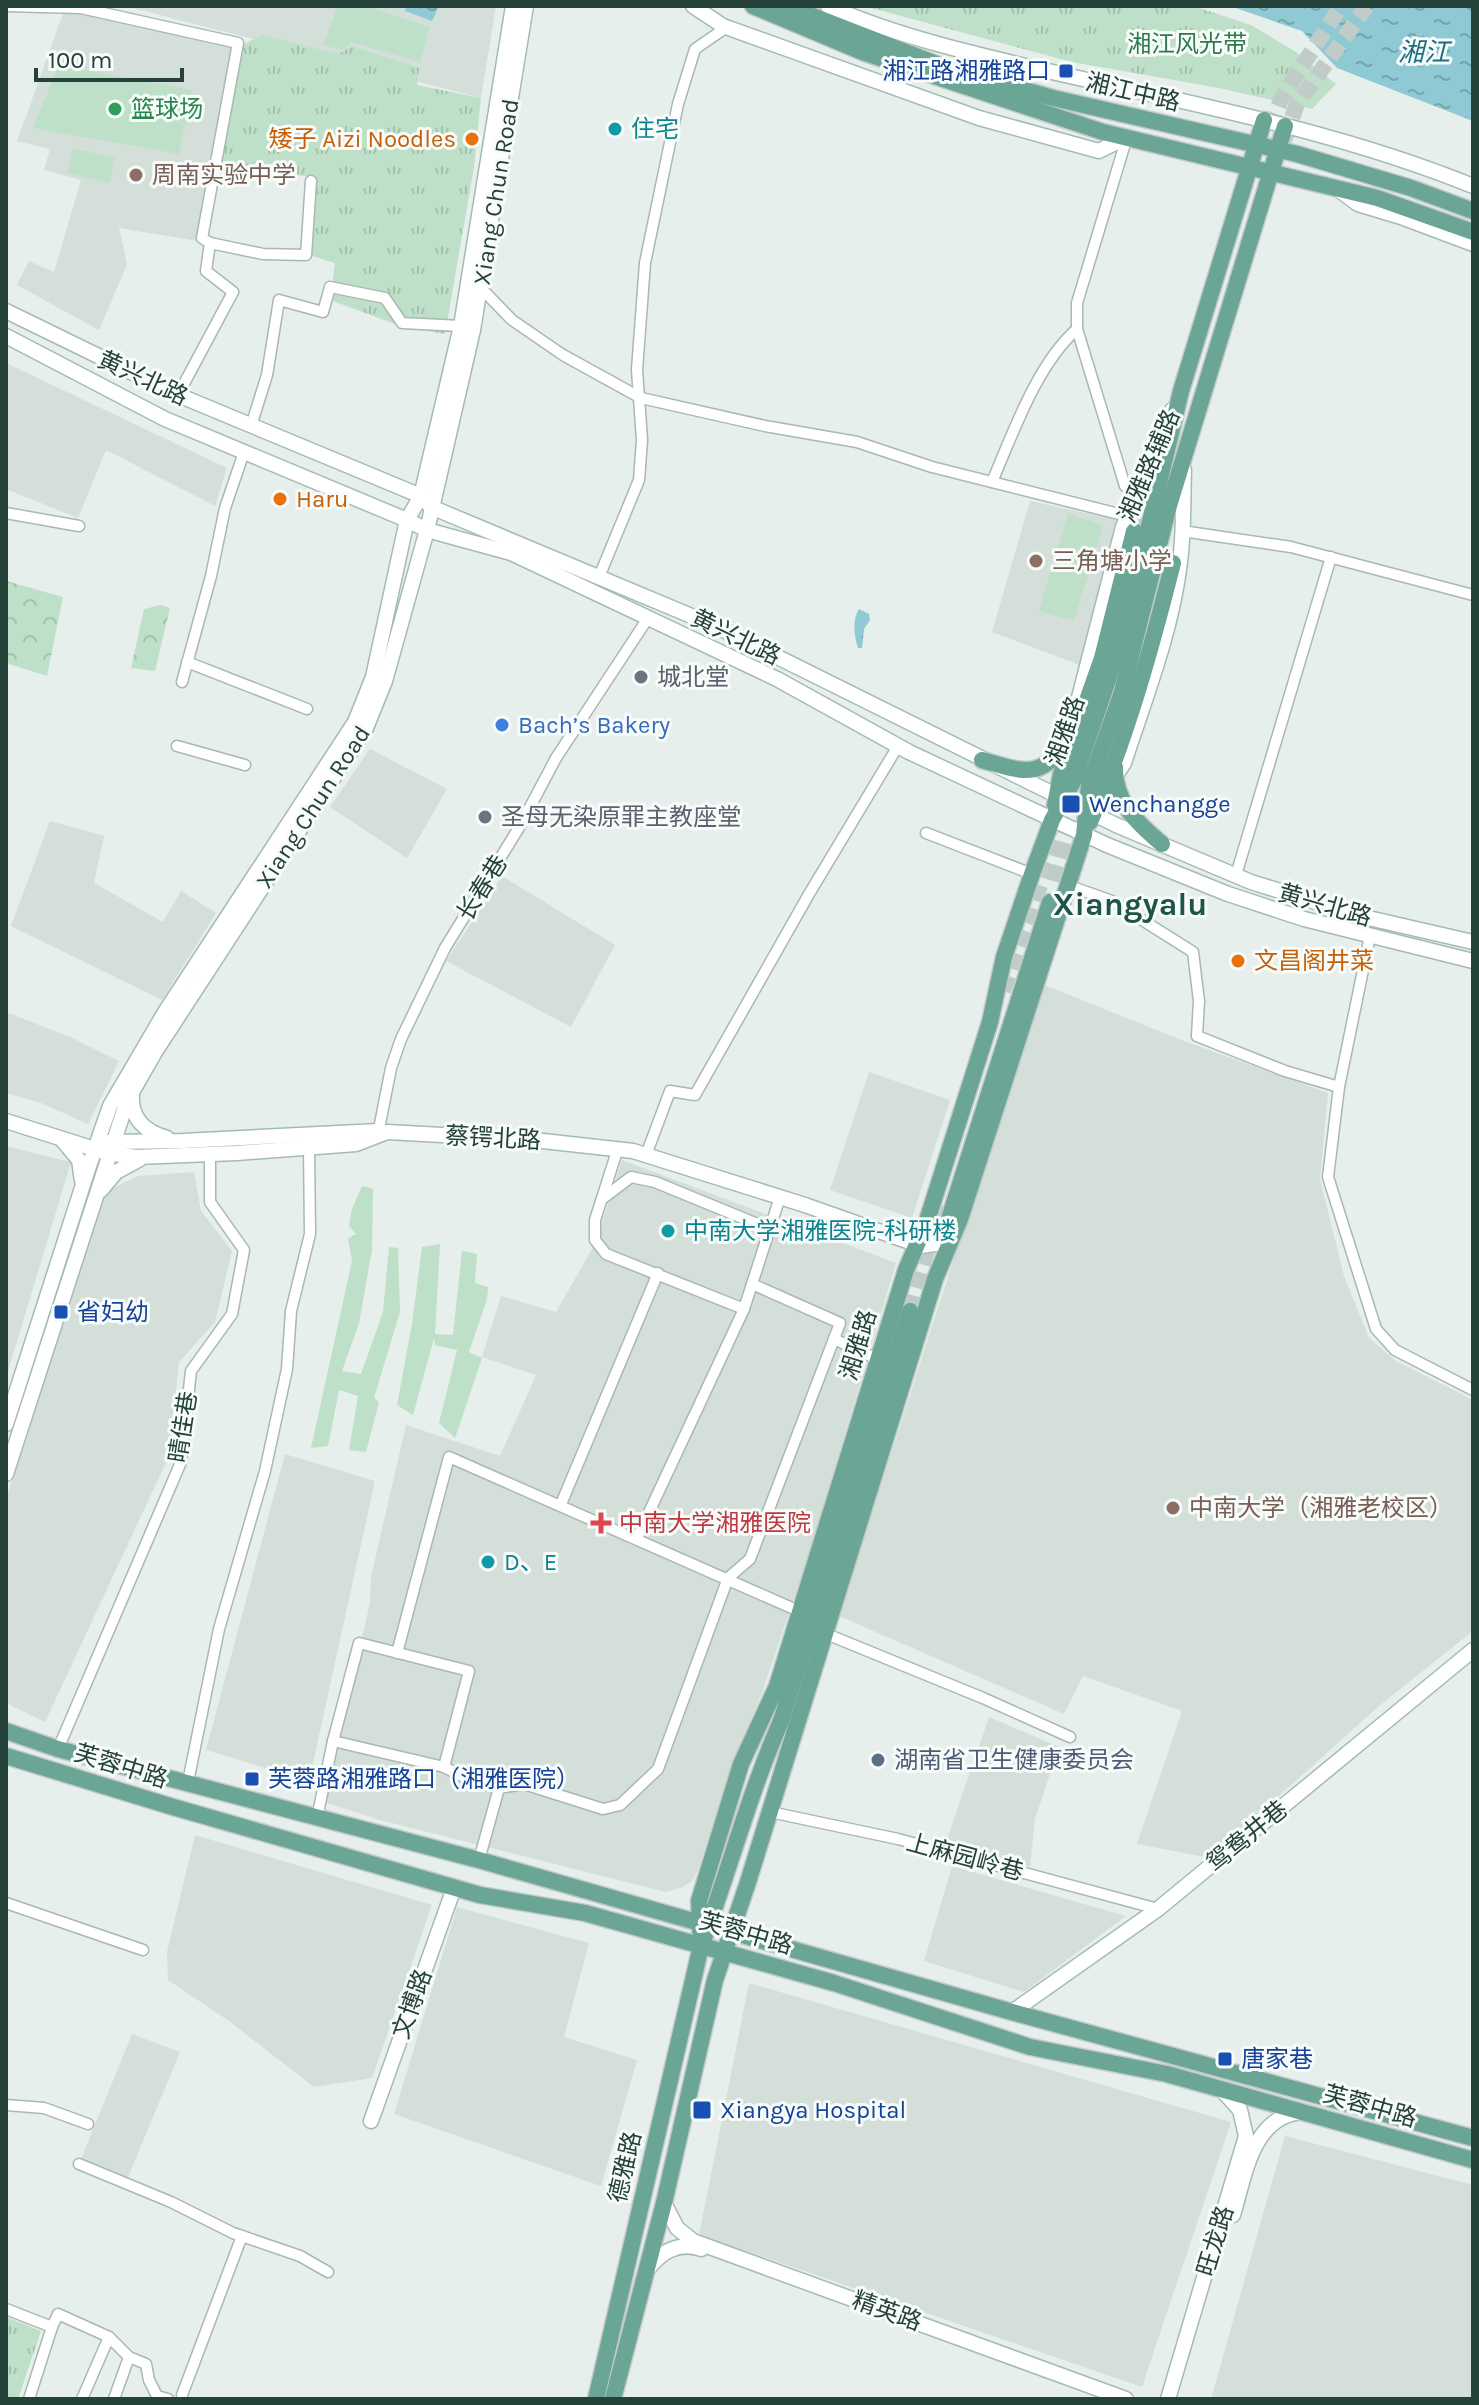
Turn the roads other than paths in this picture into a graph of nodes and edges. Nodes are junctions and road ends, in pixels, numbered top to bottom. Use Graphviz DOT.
graph roads {
  1 [pos="6,6"];
  2 [pos="513,6"];
  3 [pos="526,6"];
  4 [pos="693,6"];
  5 [pos="753,6"];
  6 [pos="787,6"];
  7 [pos="828,6"];
  8 [pos="727,27"];
  9 [pos="1264,120"];
  10 [pos="1285,126"];
  11 [pos="1127,137"];
  12 [pos="1256,144"];
  13 [pos="1278,150"];
  14 [pos="1250,165"];
  15 [pos="215,168"];
  16 [pos="1271,171"];
  17 [pos="285,174"];
  18 [pos="311,181"];
  19 [pos="1473,186"];
  20 [pos="1335,188"];
  21 [pos="1473,211"];
  22 [pos="1473,232"];
  23 [pos="210,243"];
  24 [pos="1473,244"];
  25 [pos="480,287"];
  26 [pos="6,311"];
  27 [pos="461,326"];
  28 [pos="1077,329"];
  29 [pos="6,336"];
  30 [pos="1181,391"];
  31 [pos="178,395"];
  32 [pos="641,398"];
  33 [pos="251,426"];
  34 [pos="244,452"];
  35 [pos="1184,462"];
  36 [pos="992,482"];
  37 [pos="1125,486"];
  38 [pos="426,502"];
  39 [pos="6,513"];
  40 [pos="407,520"];
  41 [pos="1131,523"];
  42 [pos="79,526"];
  43 [pos="427,530"];
  44 [pos="1182,531"];
  45 [pos="1331,557"];
  46 [pos="1173,563"];
  47 [pos="599,577"];
  48 [pos="1473,595"];
  49 [pos="648,618"];
  50 [pos="187,662"];
  51 [pos="182,682"];
  52 [pos="1087,699"];
  53 [pos="307,709"];
  54 [pos="1069,734"];
  55 [pos="177,746"];
  56 [pos="898,746"];
  57 [pos="1116,755"];
  58 [pos="982,760"];
  59 [pos="245,765"];
  60 [pos="1061,774"];
  61 [pos="1115,776"];
  62 [pos="1102,795"];
  63 [pos="1060,798"];
  64 [pos="1090,813"];
  65 [pos="1052,820"];
  66 [pos="926,833"];
  67 [pos="1084,835"];
  68 [pos="1162,844"];
  69 [pos="1032,874"];
  70 [pos="1236,875"];
  71 [pos="1062,884"];
  72 [pos="1370,936"];
  73 [pos="1473,942"];
  74 [pos="1473,961"];
  75 [pos="134,1087"];
  76 [pos="1339,1087"];
  77 [pos="6,1112"];
  78 [pos="105,1116"];
  79 [pos="6,1121"];
  80 [pos="378,1132"];
  81 [pos="69,1138"];
  82 [pos="183,1141"];
  83 [pos="103,1146"];
  84 [pos="309,1147"];
  85 [pos="618,1148"];
  86 [pos="210,1154"];
  87 [pos="646,1155"];
  88 [pos="144,1157"];
  89 [pos="81,1190"];
  90 [pos="780,1197"];
  91 [pos="601,1200"];
  92 [pos="91,1208"];
  93 [pos="960,1219"];
  94 [pos="767,1228"];
  95 [pos="944,1240"];
  96 [pos="917,1245"];
  97 [pos="658,1273"];
  98 [pos="935,1279"];
  99 [pos="752,1284"];
  100 [pos="744,1309"];
  101 [pos="910,1311"];
  102 [pos="834,1339"];
  103 [pos="879,1360"];
  104 [pos="1473,1390"];
  105 [pos="6,1424"];
  106 [pos="6,1474"];
  107 [pos="561,1504"];
  108 [pos="637,1538"];
  109 [pos="728,1578"];
  110 [pos="801,1612"];
  111 [pos="824,1633"];
  112 [pos="1473,1650"];
  113 [pos="397,1653"];
  114 [pos="6,1731"];
  115 [pos="1070,1737"];
  116 [pos="333,1741"];
  117 [pos="58,1749"];
  118 [pos="6,1756"];
  119 [pos="444,1767"];
  120 [pos="188,1782"];
  121 [pos="499,1788"];
  122 [pos="770,1812"];
  123 [pos="317,1818"];
  124 [pos="479,1860"];
  125 [pos="454,1888"];
  126 [pos="6,1903"];
  127 [pos="1158,1909"];
  128 [pos="704,1924"];
  129 [pos="730,1932"];
  130 [pos="701,1946"];
  131 [pos="143,1950"];
  132 [pos="723,1952"];
  133 [pos="1012,2012"];
  134 [pos="1221,2089"];
  135 [pos="6,2105"];
  136 [pos="1302,2112"];
  137 [pos="371,2121"];
  138 [pos="88,2124"];
  139 [pos="1473,2138"];
  140 [pos="1473,2160"];
  141 [pos="79,2164"];
  142 [pos="664,2203"];
  143 [pos="242,2236"];
  144 [pos="647,2270"];
  145 [pos="328,2272"];
  146 [pos="6,2309"];
  147 [pos="52,2327"];
  148 [pos="109,2337"];
  149 [pos="129,2357"];
  150 [pos="185,2398"];
  151 [pos="29,2399"];
  152 [pos="82,2399"];
  153 [pos="114,2399"];
  154 [pos="168,2399"];
  155 [pos="596,2399"];
  156 [pos="613,2399"];
  157 [pos="1110,2399"];
  158 [pos="1126,2399"];
  159 [pos="1168,2399"];
  160 [pos="1178,2399"];
  1 -- 15 [label="street"];
  2 -- 27 [label="street, Xiang Chun Road"];
  3 -- 25 [label="street, Xiang Chun Road"];
  4 -- 8 [label="street, 湘江中路"];
  5 -- 11 [label="main road, 湘江中路"];
  6 -- 12 [label="main road, 湘江中路"];
  7 -- 9 [label="street"];
  8 -- 11 [label="street, 湘江中路"];
  8 -- 32 [label="street"];
  9 -- 10 [label="street"];
  9 -- 12 [label="main road, 湘雅路"];
  10 -- 13 [label="main road, 湘雅路"];
  10 -- 19 [label="street"];
  11 -- 14 [label="main road, 湘江中路"];
  11 -- 28 [label="street"];
  12 -- 13 [label="main road, 湘江中路"];
  12 -- 14 [label="main road, 湘雅路"];
  13 -- 16 [label="main road, 湘雅路"];
  13 -- 21 [label="main road, 湘江中路"];
  14 -- 16 [label="main road, 湘江中路"];
  14 -- 30 [label="main road, 湘雅路"];
  15 -- 17 [label="street"];
  15 -- 23 [label="street"];
  16 -- 20 [label="main road, 湘江中路"];
  16 -- 35 [label="main road, 湘雅路"];
  18 -- 23 [label="street"];
  20 -- 22 [label="main road, 湘江中路"];
  20 -- 24 [label="street, 湘江中路"];
  23 -- 31 [label="street"];
  25 -- 32 [label="street"];
  25 -- 38 [label="street, Xiang Chun Road"];
  26 -- 31 [label="street, 黄兴北路"];
  27 -- 33 [label="street"];
  27 -- 38 [label="street, Xiang Chun Road"];
  28 -- 36 [label="street"];
  28 -- 37 [label="street"];
  29 -- 34 [label="street, 黄兴北路"];
  30 -- 41 [label="street, 湘雅路辅路"];
  30 -- 63 [label="main road, 湘雅路"];
  31 -- 33 [label="street, 黄兴北路"];
  32 -- 36 [label="street"];
  32 -- 47 [label="street"];
  33 -- 38 [label="street, 黄兴北路"];
  34 -- 40 [label="street, 黄兴北路"];
  34 -- 50 [label="street"];
  35 -- 44 [label="street, 湘雅路辅路"];
  35 -- 64 [label="main road, 湘雅路"];
  36 -- 41 [label="street"];
  38 -- 40 [label="street, Xiang Chun Road"];
  38 -- 43 [label="street, Xiang Chun Road"];
  38 -- 47 [label="street, 黄兴北路"];
  39 -- 42 [label="street"];
  40 -- 43 [label="street, 黄兴北路"];
  40 -- 78 [label="street, Xiang Chun Road"];
  41 -- 52 [label="main road"];
  41 -- 54 [label="street, 湘雅路辅路"];
  43 -- 49 [label="street, 黄兴北路"];
  43 -- 75 [label="street, Xiang Chun Road"];
  44 -- 45 [label="street"];
  44 -- 61 [label="street, 湘雅路辅路"];
  45 -- 48 [label="street"];
  45 -- 70 [label="street"];
  46 -- 57 [label="main road"];
  47 -- 58 [label="street, 黄兴北路"];
  49 -- 56 [label="street, 黄兴北路"];
  49 -- 80 [label="street, 长春巷"];
  50 -- 51 [label="street"];
  50 -- 53 [label="street"];
  52 -- 54 [label="main road"];
  52 -- 60 [label="main road"];
  54 -- 58 [label="main road"];
  54 -- 60 [label="street, 湘雅路辅路"];
  55 -- 59 [label="street"];
  56 -- 65 [label="street, 黄兴北路"];
  56 -- 87 [label="street"];
  57 -- 61 [label="main road"];
  57 -- 62 [label="main road"];
  58 -- 63 [label="street, 黄兴北路"];
  60 -- 63 [label="main road"];
  61 -- 62 [label="street, 湘雅路辅路"];
  61 -- 68 [label="main road"];
  62 -- 64 [label="main road"];
  63 -- 64 [label="street, 黄兴北路"];
  63 -- 65 [label="main road, 湘雅路"];
  64 -- 67 [label="main road, 湘雅路"];
  64 -- 68 [label="street, 黄兴北路"];
  65 -- 67 [label="street, 黄兴北路"];
  65 -- 69 [label="main road, 湘雅路"];
  66 -- 69 [label="street"];
  67 -- 71 [label="main road, 湘雅路"];
  67 -- 72 [label="street, 黄兴北路"];
  68 -- 70 [label="street, 黄兴北路"];
  69 -- 96 [label="main road, 湘雅路"];
  70 -- 73 [label="street, 黄兴北路"];
  71 -- 76 [label="street"];
  71 -- 93 [label="main road, 湘雅路"];
  71 -- 95 [label="main road, 湘雅路"];
  72 -- 74 [label="street, 黄兴北路"];
  72 -- 76 [label="street"];
  75 -- 82 [label="street"];
  75 -- 83 [label="street, Xiang Chun Road"];
  76 -- 104 [label="street"];
  77 -- 81 [label="street, 蔡锷北路"];
  78 -- 81 [label="street"];
  78 -- 83 [label="street, Xiang Chun Road"];
  79 -- 81 [label="street, 蔡锷北路"];
  80 -- 82 [label="street, 蔡锷北路"];
  80 -- 84 [label="street, 蔡锷北路"];
  80 -- 85 [label="street, 蔡锷北路"];
  81 -- 83 [label="street, 蔡锷北路"];
  81 -- 89 [label="street"];
  82 -- 83 [label="street, 蔡锷北路"];
  83 -- 88 [label="street, 蔡锷北路"];
  83 -- 89 [label="street, Xiang Chun Road"];
  83 -- 92 [label="street, Xiang Chun Road"];
  84 -- 86 [label="street, 蔡锷北路"];
  84 -- 120 [label="street"];
  85 -- 87 [label="street, 蔡锷北路"];
  85 -- 91 [label="street"];
  86 -- 88 [label="street, 蔡锷北路"];
  86 -- 117 [label="street, 晴佳巷"];
  87 -- 90 [label="street, 蔡锷北路"];
  88 -- 92 [label="street"];
  89 -- 105 [label="street, Xiang Chun Road"];
  90 -- 94 [label="street"];
  90 -- 96 [label="street, 蔡锷北路"];
  91 -- 94 [label="street"];
  91 -- 97 [label="street"];
  92 -- 106 [label="street, Xiang Chun Road"];
  93 -- 95 [label="street"];
  93 -- 98 [label="main road, 湘雅路"];
  94 -- 99 [label="street"];
  95 -- 96 [label="street, 蔡锷北路"];
  95 -- 98 [label="main road, 湘雅路"];
  96 -- 103 [label="main road, 湘雅路"];
  97 -- 100 [label="street"];
  97 -- 107 [label="street"];
  98 -- 111 [label="main road, 湘雅路"];
  99 -- 100 [label="street"];
  99 -- 102 [label="street"];
  100 -- 108 [label="street"];
  101 -- 128 [label="main road, 湘雅路"];
  102 -- 103 [label="street"];
  102 -- 109 [label="street"];
  103 -- 110 [label="main road, 湘雅路"];
  107 -- 108 [label="street"];
  107 -- 113 [label="street"];
  108 -- 109 [label="street"];
  109 -- 110 [label="street"];
  109 -- 121 [label="street"];
  110 -- 128 [label="main road, 湘雅路"];
  111 -- 115 [label="street"];
  111 -- 122 [label="main road, 湘雅路"];
  112 -- 127 [label="street, 鸳鸯井巷"];
  113 -- 116 [label="street"];
  113 -- 119 [label="street"];
  114 -- 117 [label="main road, 芙蓉中路"];
  116 -- 119 [label="street"];
  116 -- 123 [label="street"];
  117 -- 120 [label="main road, 芙蓉中路"];
  118 -- 125 [label="main road, 芙蓉中路"];
  119 -- 121 [label="street"];
  120 -- 123 [label="main road, 芙蓉中路"];
  121 -- 124 [label="street"];
  122 -- 127 [label="street, 上麻园岭巷"];
  122 -- 129 [label="main road, 湘雅路"];
  123 -- 124 [label="main road, 芙蓉中路"];
  124 -- 128 [label="main road, 芙蓉中路"];
  125 -- 130 [label="main road, 芙蓉中路"];
  125 -- 137 [label="street, 文博路"];
  126 -- 131 [label="street"];
  127 -- 133 [label="street, 鸳鸯井巷"];
  128 -- 129 [label="main road, 芙蓉中路"];
  128 -- 130 [label="main road, 湘雅路"];
  129 -- 132 [label="main road, 湘雅路"];
  129 -- 133 [label="main road, 芙蓉中路"];
  130 -- 132 [label="main road, 芙蓉中路"];
  130 -- 155 [label="main road, 德雅路"];
  132 -- 134 [label="main road, 芙蓉中路"];
  132 -- 142 [label="main road, 德雅路"];
  133 -- 139 [label="main road, 芙蓉中路"];
  134 -- 136 [label="main road, 芙蓉中路"];
  134 -- 159 [label="street, 旺龙路"];
  135 -- 138 [label="street"];
  136 -- 140 [label="main road, 芙蓉中路"];
  136 -- 160 [label="street, 旺龙路"];
  141 -- 143 [label="street"];
  142 -- 144 [label="main road, 德雅路"];
  142 -- 158 [label="street, 精英路"];
  143 -- 145 [label="street"];
  143 -- 150 [label="street"];
  144 -- 156 [label="main road, 德雅路"];
  144 -- 157 [label="street, 精英路"];
  146 -- 147 [label="street"];
  147 -- 148 [label="street"];
  147 -- 151 [label="street"];
  148 -- 149 [label="street"];
  148 -- 152 [label="street"];
  149 -- 153 [label="street"];
  149 -- 154 [label="street"];
}
